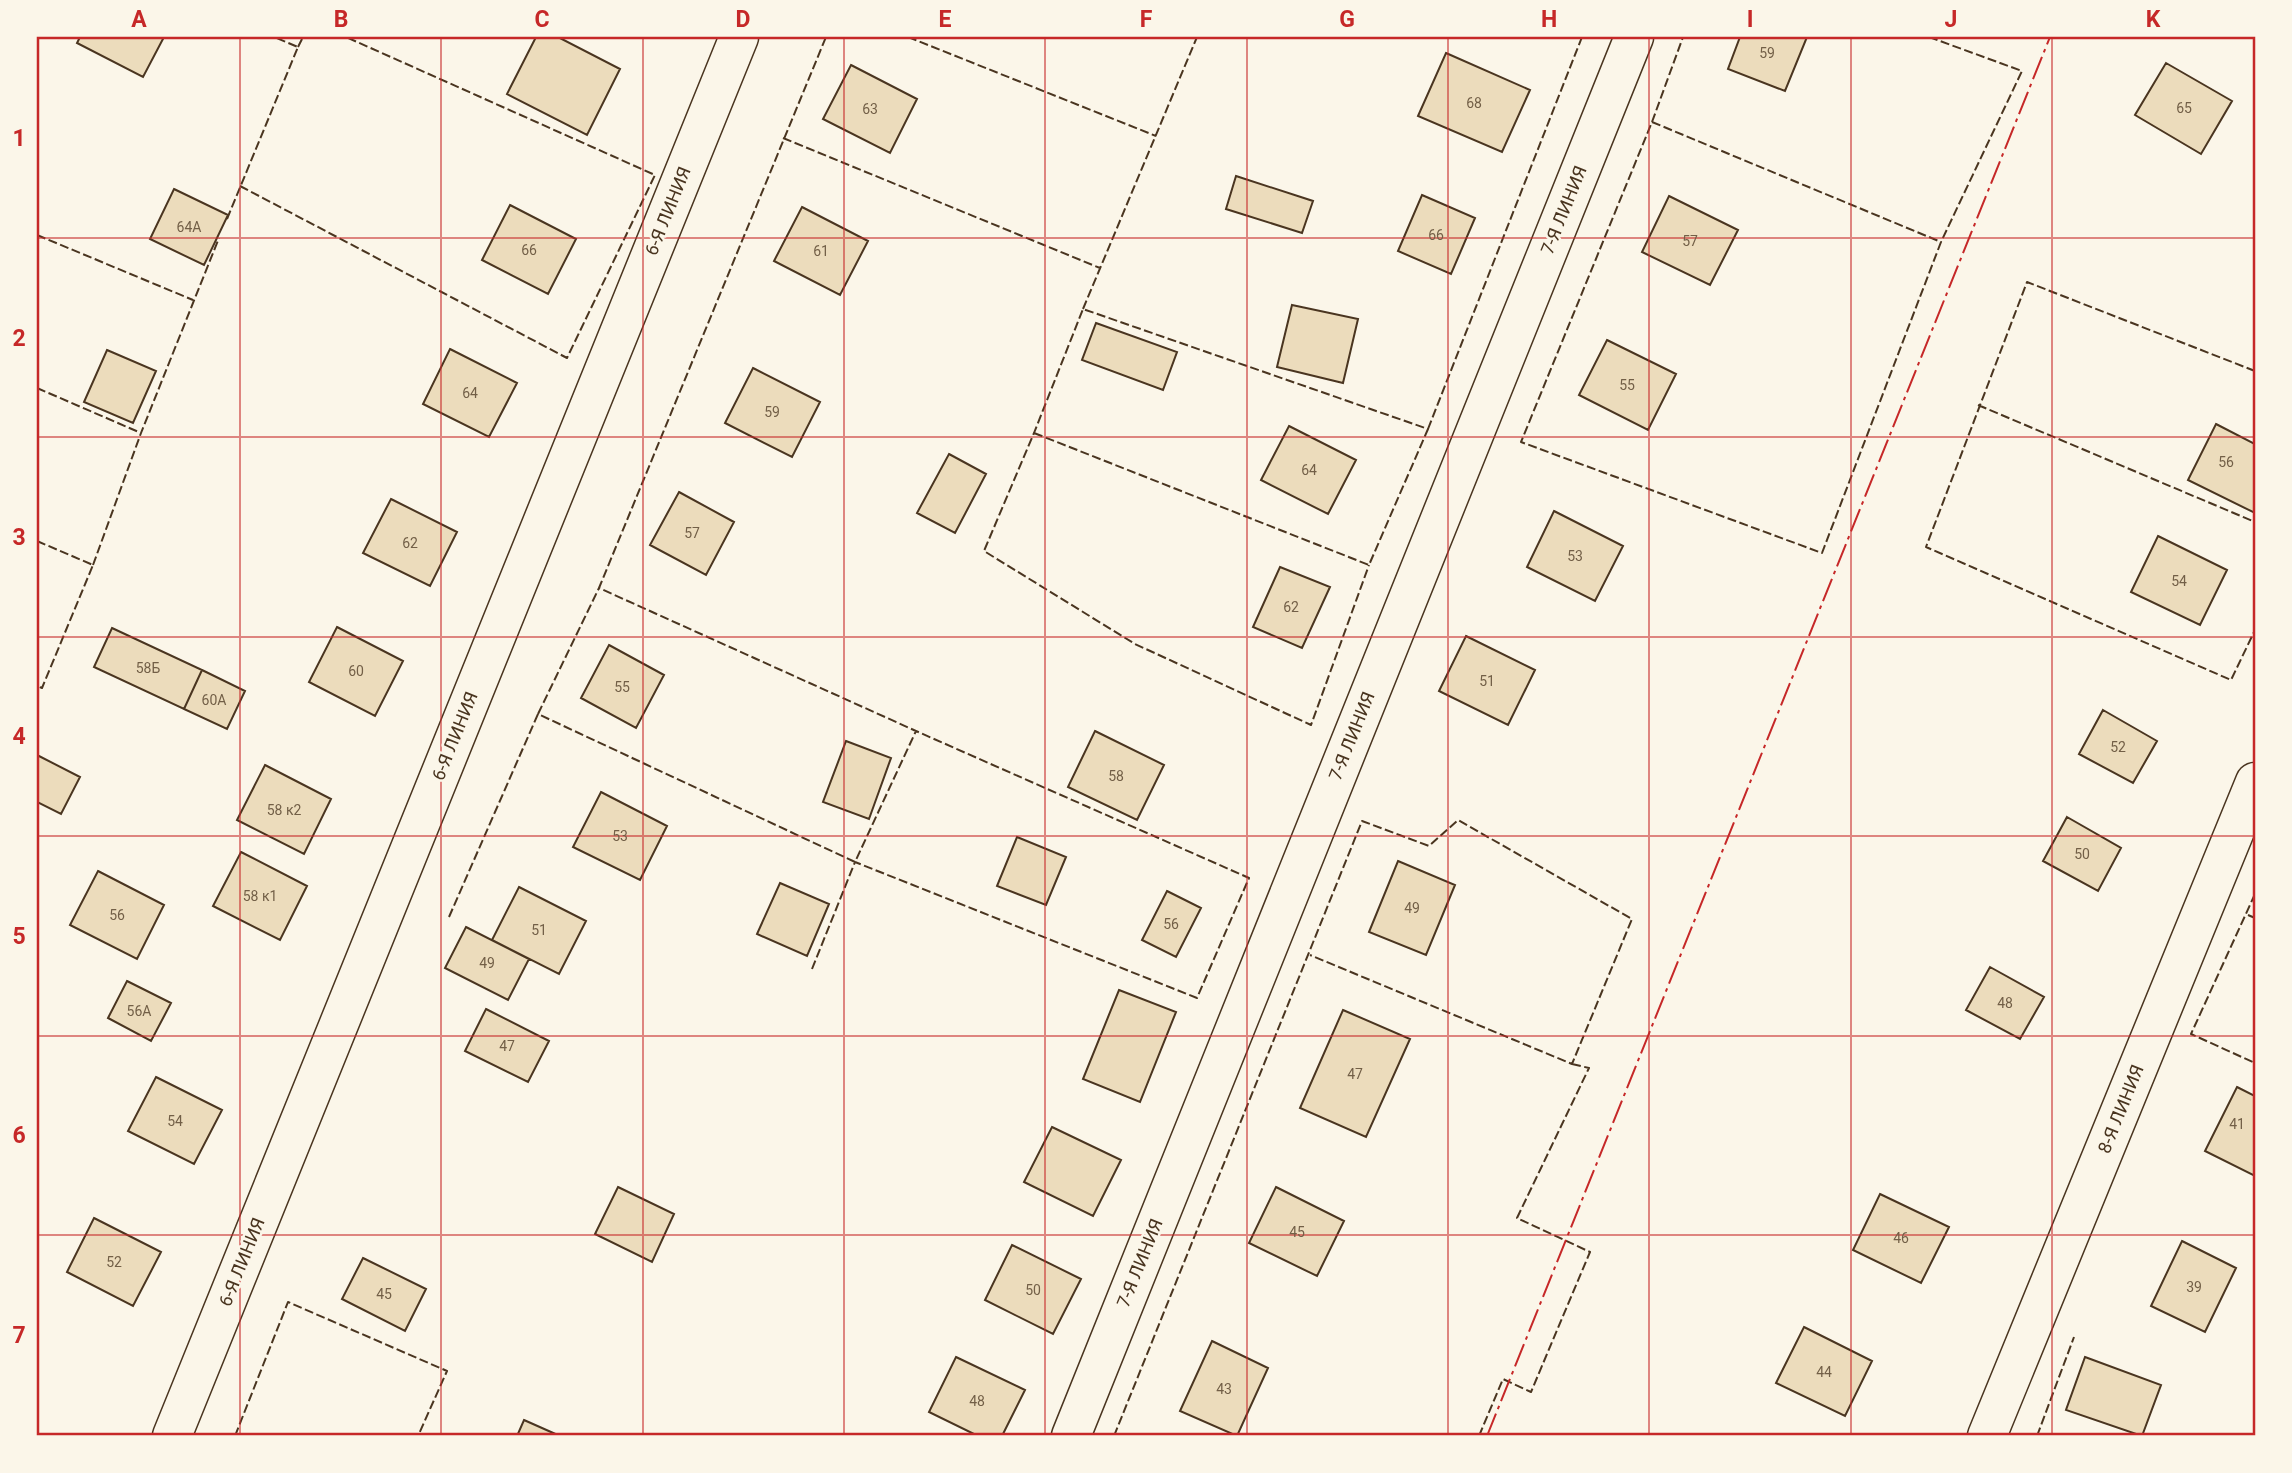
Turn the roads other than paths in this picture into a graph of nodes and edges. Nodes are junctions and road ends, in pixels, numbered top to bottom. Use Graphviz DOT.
graph roads {
  1 [pos="739,37"];
  2 [pos="1634,37"];
  3 [pos="2255,782"];
  4 [pos="172,1436"];
  5 [pos="1070,1436"];
  6 [pos="1987,1436"];
  1 -- 4 [label="street, 6-Я ЛИНИЯ"];
  2 -- 5 [label="street, 7-Я ЛИНИЯ"];
  3 -- 6 [label="street, 8-Я ЛИНИЯ"];
}
